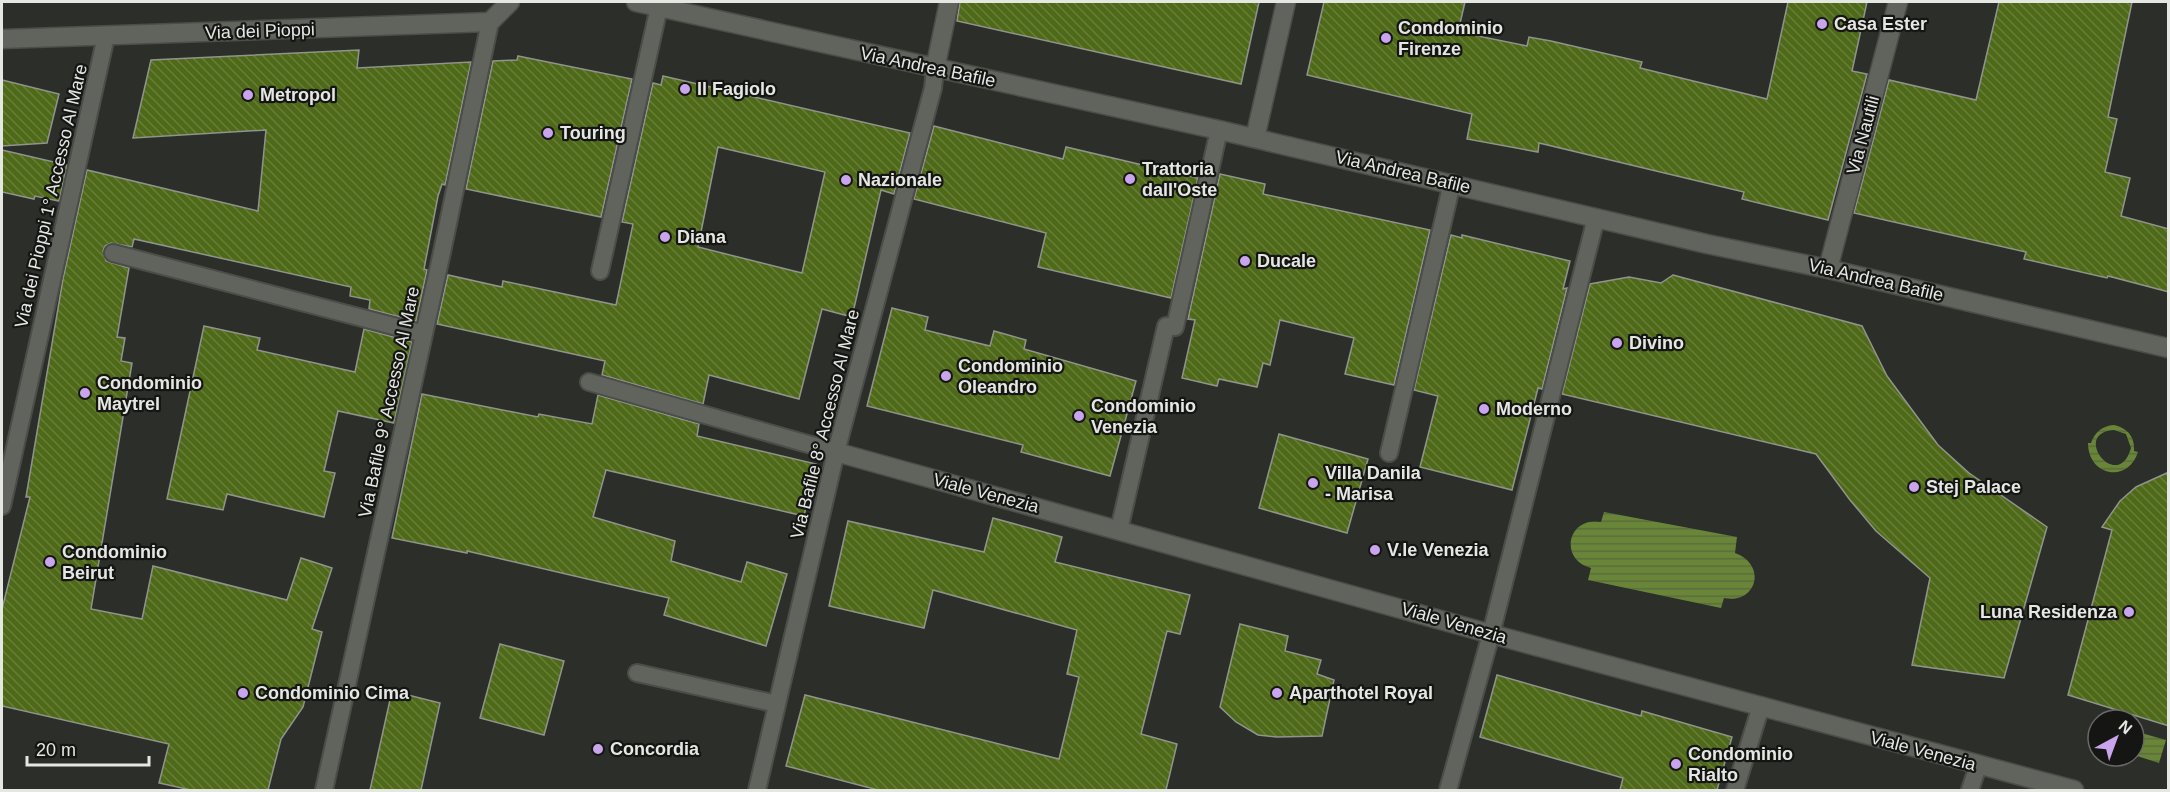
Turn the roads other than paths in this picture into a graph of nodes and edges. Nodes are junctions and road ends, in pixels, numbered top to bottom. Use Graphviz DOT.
graph roads {
  1 [pos="510,2"];
  2 [pos="636,2"];
  3 [pos="949,2"];
  4 [pos="1286,2"];
  5 [pos="1899,2"];
  6 [pos="659,7"];
  7 [pos="490,22"];
  8 [pos="106,36"];
  9 [pos="2,39"];
  10 [pos="935,69"];
  11 [pos="1219,130"];
  12 [pos="1255,138"];
  13 [pos="1452,183"];
  14 [pos="1596,218"];
  15 [pos="113,253"];
  16 [pos="1828,269"];
  17 [pos="600,271"];
  18 [pos="424,334"];
  19 [pos="2169,348"];
  20 [pos="589,382"];
  21 [pos="836,452"];
  22 [pos="1389,453"];
  23 [pos="2,506"];
  24 [pos="1119,530"];
  25 [pos="1491,634"];
  26 [pos="637,673"];
  27 [pos="777,704"];
  28 [pos="1761,706"];
  29 [pos="1978,766"];
  30 [pos="324,790"];
  31 [pos="758,790"];
  32 [pos="1448,790"];
  33 [pos="1735,790"];
  34 [pos="1971,790"];
  35 [pos="2074,790"];
  1 -- 7 [label="street"];
  2 -- 6 [label="street, Via Andrea Bafile"];
  3 -- 10 [label="street"];
  4 -- 12 [label="street"];
  5 -- 16 [label="street, Via Nautili"];
  6 -- 10 [label="street, Via Andrea Bafile"];
  6 -- 17 [label="lane"];
  7 -- 8 [label="street, Via dei Pioppi"];
  7 -- 18 [label="lane, Via Bafile 9° Accesso Al Mare"];
  8 -- 9 [label="street, Via dei Pioppi"];
  8 -- 23 [label="lane, Via dei Pioppi 1° Accesso Al Mare"];
  10 -- 11 [label="street, Via Andrea Bafile"];
  10 -- 21 [label="lane, Via Bafile 8° Accesso Al Mare"];
  11 -- 12 [label="street, Via Andrea Bafile"];
  11 -- 24 [label="lane"];
  12 -- 13 [label="street, Via Andrea Bafile"];
  13 -- 14 [label="street, Via Andrea Bafile"];
  13 -- 22 [label="lane"];
  14 -- 16 [label="street, Via Andrea Bafile"];
  14 -- 25 [label="lane"];
  15 -- 18 [label="lane"];
  16 -- 19 [label="street, Via Andrea Bafile"];
  18 -- 30 [label="lane, Via Bafile 9° Accesso Al Mare"];
  20 -- 21 [label="lane"];
  21 -- 24 [label="street, Viale Venezia"];
  21 -- 27 [label="lane, Via Bafile 8° Accesso Al Mare"];
  24 -- 25 [label="street, Viale Venezia"];
  25 -- 28 [label="street, Viale Venezia"];
  25 -- 32 [label="lane"];
  26 -- 27 [label="lane"];
  27 -- 31 [label="lane, Via Bafile 8° Accesso Al Mare"];
  28 -- 29 [label="street, Viale Venezia"];
  28 -- 33 [label="lane"];
  29 -- 34 [label="lane"];
  29 -- 35 [label="street, Viale Venezia"];
}
